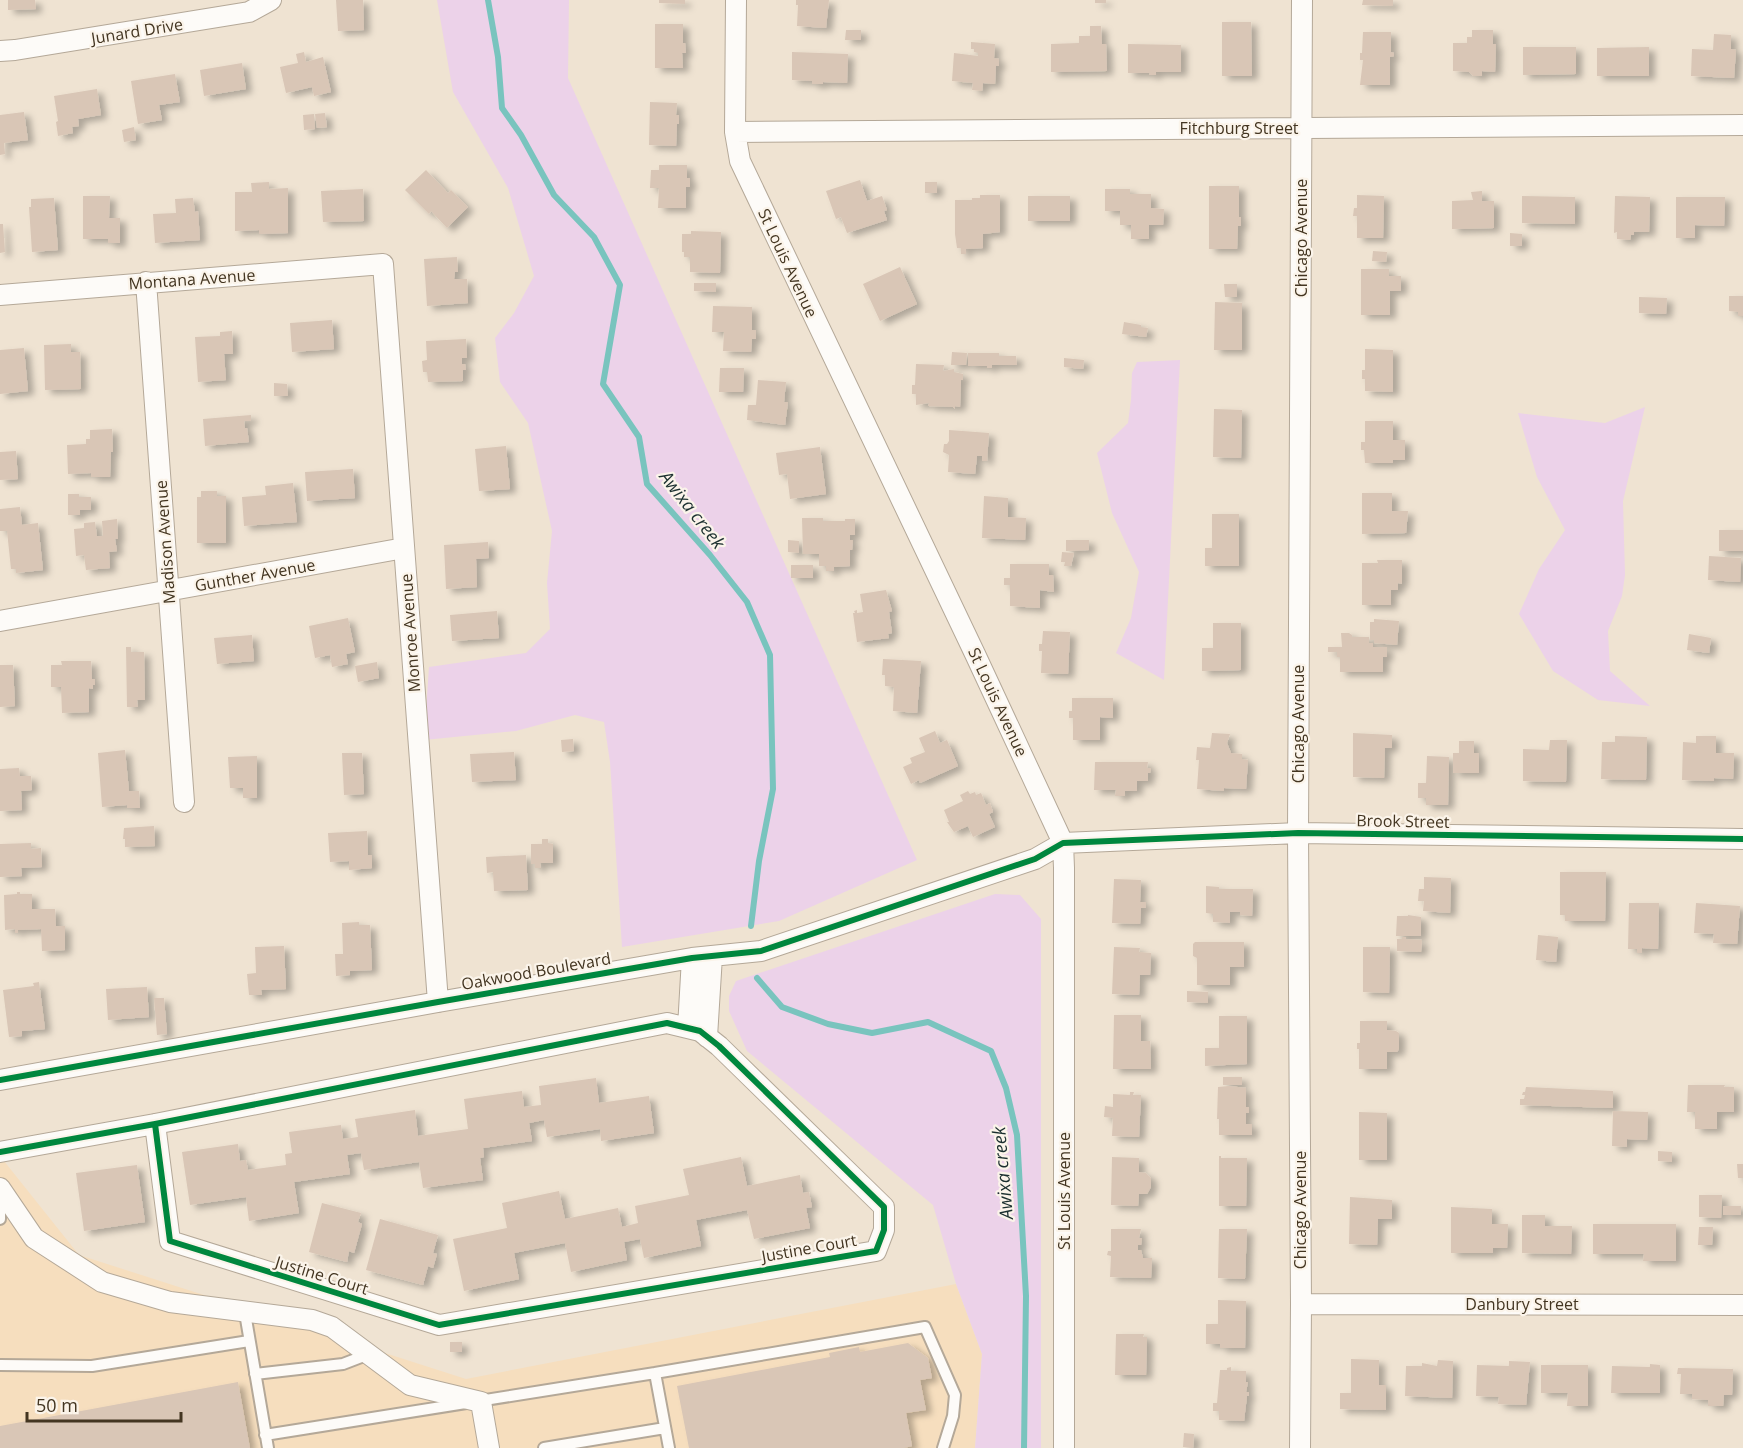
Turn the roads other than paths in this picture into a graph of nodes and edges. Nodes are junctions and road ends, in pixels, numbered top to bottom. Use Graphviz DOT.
graph roads {
  1 [pos="270,0"];
  2 [pos="735,0"];
  3 [pos="1302,0"];
  4 [pos="0,51"];
  5 [pos="1743,124"];
  6 [pos="1302,127"];
  7 [pos="735,132"];
  8 [pos="383,264"];
  9 [pos="146,282"];
  10 [pos="0,295"];
  11 [pos="404,548"];
  12 [pos="169,590"];
  13 [pos="0,621"];
  14 [pos="184,802"];
  15 [pos="1298,833"];
  16 [pos="1743,839"];
  17 [pos="1063,843"];
  18 [pos="702,957"];
  19 [pos="438,1002"];
  20 [pos="688,1028"];
  21 [pos="708,1037"];
  22 [pos="0,1080"];
  23 [pos="155,1124"];
  24 [pos="0,1152"];
  25 [pos="0,1188"];
  26 [pos="0,1219"];
  27 [pos="1301,1304"];
  28 [pos="1743,1305"];
  29 [pos="245,1313"];
  30 [pos="249,1341"];
  31 [pos="369,1354"];
  32 [pos="0,1365"];
  33 [pos="655,1373"];
  34 [pos="255,1374"];
  35 [pos="481,1402"];
  36 [pos="665,1428"];
  37 [pos="266,1435"];
  38 [pos="268,1448"];
  39 [pos="489,1448"];
  40 [pos="544,1448"];
  41 [pos="669,1448"];
  42 [pos="943,1448"];
  43 [pos="1064,1448"];
  44 [pos="1300,1448"];
  1 -- 4 [label="street, Junard Drive"];
  2 -- 7 [label="street, St Louis Avenue"];
  3 -- 6 [label="street, Chicago Avenue"];
  5 -- 6 [label="street, Fitchburg Street"];
  6 -- 7 [label="street, Fitchburg Street"];
  6 -- 15 [label="street, Chicago Avenue"];
  7 -- 17 [label="street, St Louis Avenue"];
  8 -- 9 [label="street, Montana Avenue"];
  8 -- 11 [label="street, Monroe Avenue"];
  9 -- 10 [label="street, Montana Avenue"];
  9 -- 12 [label="street, Madison Avenue"];
  11 -- 12 [label="street, Gunther Avenue"];
  11 -- 19 [label="street, Monroe Avenue"];
  12 -- 13 [label="street, Gunther Avenue"];
  12 -- 14 [label="street, Madison Avenue"];
  15 -- 16 [label="street, Brook Street"];
  15 -- 17 [label="street, Brook Street"];
  15 -- 27 [label="street, Chicago Avenue"];
  17 -- 18 [label="street, Oakwood Boulevard"];
  17 -- 43 [label="street, St Louis Avenue"];
  18 -- 19 [label="street, Oakwood Boulevard"];
  18 -- 20 [label="street"];
  18 -- 21 [label="street"];
  19 -- 22 [label="street, Oakwood Boulevard"];
  20 -- 21 [label="street, Justine Court"];
  20 -- 23 [label="street, Justine Court"];
  21 -- 23 [label="street, Justine Court"];
  23 -- 24 [label="street, Justine Court"];
  25 -- 26 [label="lane"];
  25 -- 29 [label="street"];
  27 -- 28 [label="street, Danbury Street"];
  27 -- 44 [label="street, Chicago Avenue"];
  29 -- 30 [label="lane"];
  29 -- 31 [label="street"];
  30 -- 32 [label="lane"];
  30 -- 34 [label="lane"];
  31 -- 34 [label="lane"];
  31 -- 35 [label="street"];
  33 -- 35 [label="lane"];
  33 -- 36 [label="lane"];
  33 -- 42 [label="lane"];
  34 -- 37 [label="lane"];
  35 -- 37 [label="lane"];
  35 -- 39 [label="street"];
  36 -- 40 [label="lane"];
  36 -- 41 [label="lane"];
  37 -- 38 [label="lane"];
}
